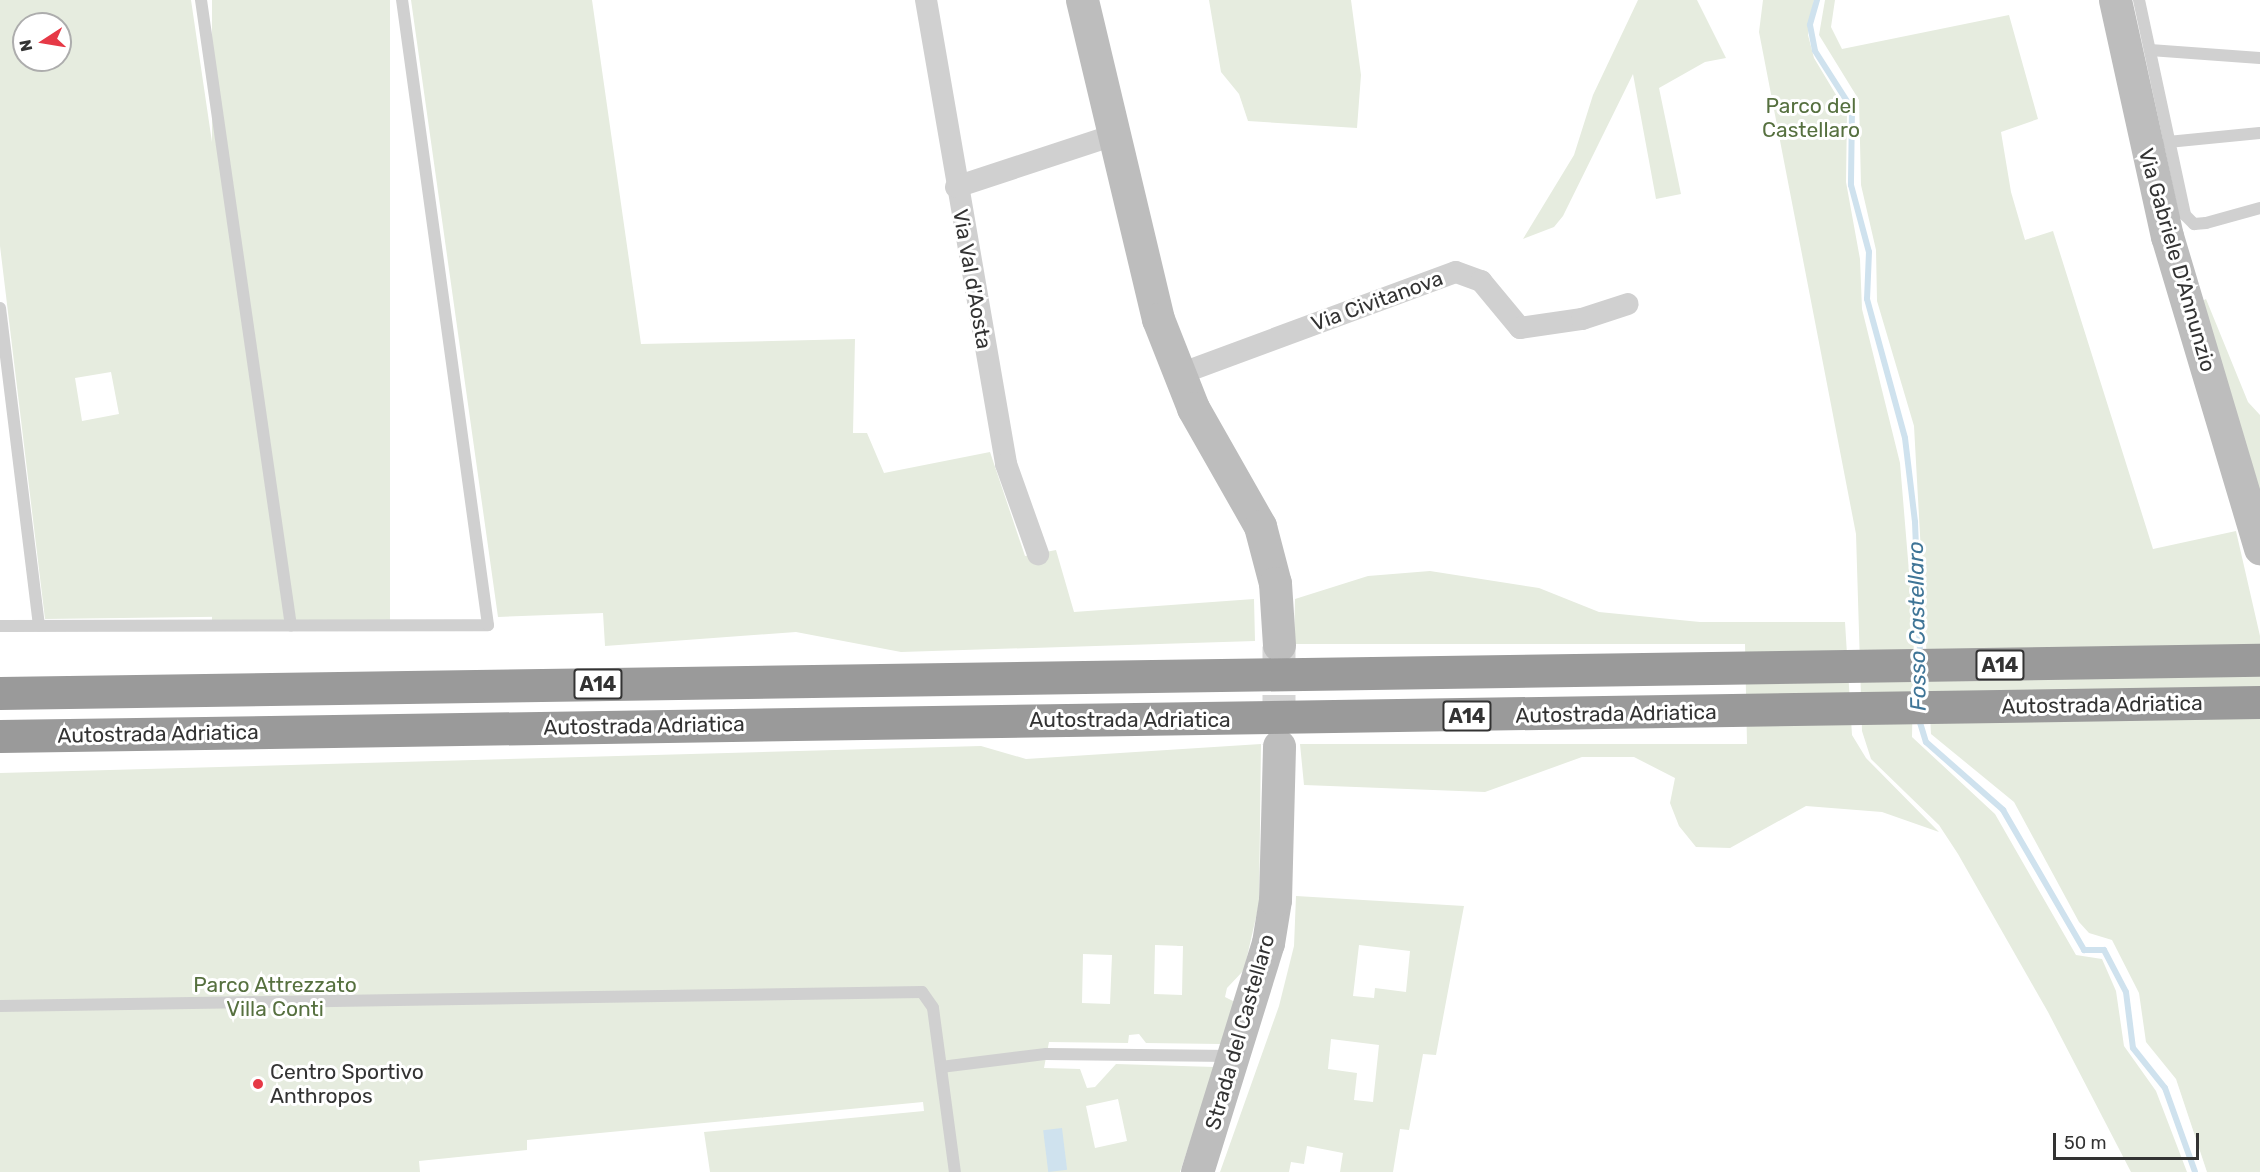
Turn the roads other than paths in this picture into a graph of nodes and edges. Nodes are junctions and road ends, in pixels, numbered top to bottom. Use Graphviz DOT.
graph roads {
  1 [pos="201,0"];
  2 [pos="402,0"];
  3 [pos="926,0"];
  4 [pos="1082,0"];
  5 [pos="2115,0"];
  6 [pos="2139,0"];
  7 [pos="2150,50"];
  8 [pos="2260,58"];
  9 [pos="2260,133"];
  10 [pos="1114,135"];
  11 [pos="2168,142"];
  12 [pos="956,187"];
  13 [pos="2260,208"];
  14 [pos="1628,304"];
  15 [pos="0,308"];
  16 [pos="1177,375"];
  17 [pos="2256,514"];
  18 [pos="2260,548"];
  19 [pos="1038,554"];
  20 [pos="0,626"];
  21 [pos="39,626"];
  22 [pos="291,626"];
  23 [pos="1279,645"];
  24 [pos="2260,660"];
  25 [pos="0,693"];
  26 [pos="2260,702"];
  27 [pos="0,736"];
  28 [pos="1279,746"];
  29 [pos="0,1006"];
  30 [pos="1235,1057"];
  31 [pos="941,1067"];
  32 [pos="955,1172"];
  33 [pos="1197,1172"];
  1 -- 22 [label="lane"];
  2 -- 22 [label="lane"];
  3 -- 12 [label="street, Via Val d'Aosta"];
  4 -- 10 [label="street"];
  5 -- 17 [label="street, Via Gabriele D'Annunzio"];
  6 -- 7 [label="lane"];
  7 -- 8 [label="lane"];
  7 -- 11 [label="lane"];
  9 -- 11 [label="lane"];
  10 -- 12 [label="street"];
  10 -- 16 [label="street"];
  11 -- 13 [label="lane"];
  12 -- 19 [label="street, Via Val d'Aosta"];
  14 -- 16 [label="street, Via Civitanova"];
  15 -- 21 [label="lane"];
  16 -- 23 [label="street"];
  17 -- 18 [label="street, Via Gabriele D'Annunzio"];
  20 -- 21 [label="lane"];
  21 -- 22 [label="lane"];
  24 -- 25 [label="highway, Autostrada Adriatica / A14"];
  26 -- 27 [label="highway, Autostrada Adriatica / A14"];
  28 -- 30 [label="street, Strada del Castellaro"];
  29 -- 31 [label="lane"];
  30 -- 31 [label="lane"];
  30 -- 33 [label="street, Strada del Castellaro"];
  31 -- 32 [label="lane"];
}
